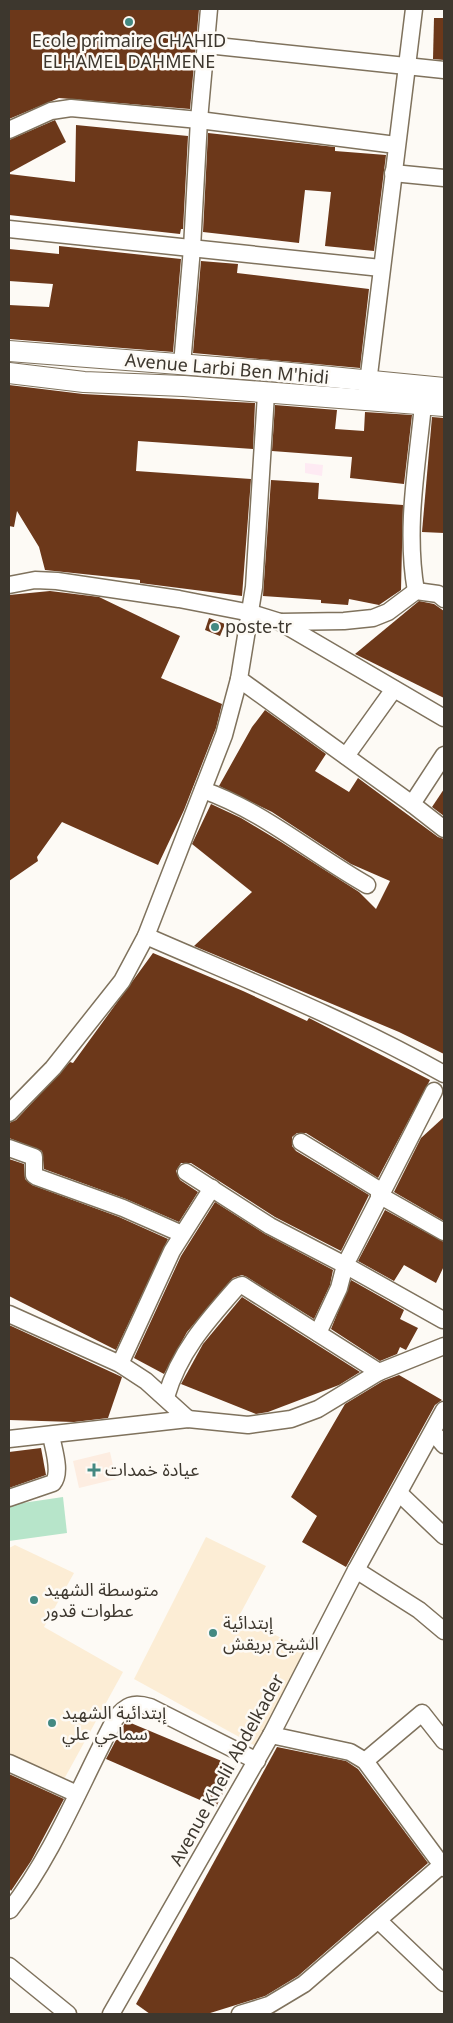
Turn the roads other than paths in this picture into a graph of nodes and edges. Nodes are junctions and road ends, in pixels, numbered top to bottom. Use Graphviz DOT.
graph roads {
  1 [pos="209,9"];
  2 [pos="414,9"];
  3 [pos="207,45"];
  4 [pos="408,66"];
  5 [pos="444,70"];
  6 [pos="199,120"];
  7 [pos="9,130"];
  8 [pos="396,145"];
  9 [pos="393,173"];
  10 [pos="444,178"];
  11 [pos="9,229"];
  12 [pos="192,248"];
  13 [pos="381,268"];
  14 [pos="9,352"];
  15 [pos="182,365"];
  16 [pos="9,373"];
  17 [pos="368,381"];
  18 [pos="444,388"];
  19 [pos="266,394"];
  20 [pos="365,400"];
  21 [pos="423,405"];
  22 [pos="444,406"];
  23 [pos="9,585"];
  24 [pos="416,591"];
  25 [pos="442,593"];
  26 [pos="251,613"];
  27 [pos="280,622"];
  28 [pos="239,680"];
  29 [pos="394,689"];
  30 [pos="444,718"];
  31 [pos="444,755"];
  32 [pos="346,756"];
  33 [pos="203,790"];
  34 [pos="412,804"];
  35 [pos="444,829"];
  36 [pos="367,885"];
  37 [pos="146,936"];
  38 [pos="444,1074"];
  39 [pos="439,1097"];
  40 [pos="9,1113"];
  41 [pos="301,1142"];
  42 [pos="9,1148"];
  43 [pos="186,1172"];
  44 [pos="212,1188"];
  45 [pos="380,1193"];
  46 [pos="444,1232"];
  47 [pos="182,1234"];
  48 [pos="345,1265"];
  49 [pos="9,1314"];
  50 [pos="444,1318"];
  51 [pos="318,1333"];
  52 [pos="444,1338"];
  53 [pos="444,1346"];
  54 [pos="120,1364"];
  55 [pos="379,1372"];
  56 [pos="166,1397"];
  57 [pos="444,1410"];
  58 [pos="188,1419"];
  59 [pos="433,1432"];
  60 [pos="51,1435"];
  61 [pos="9,1439"];
  62 [pos="444,1445"];
  63 [pos="399,1493"];
  64 [pos="9,1498"];
  65 [pos="444,1536"];
  66 [pos="356,1570"];
  67 [pos="444,1631"];
  68 [pos="271,1735"];
  69 [pos="444,1741"];
  70 [pos="256,1761"];
  71 [pos="365,1761"];
  72 [pos="9,1763"];
  73 [pos="77,1794"];
  74 [pos="443,1865"];
  75 [pos="9,1910"];
  76 [pos="379,1921"];
  77 [pos="9,1966"];
  78 [pos="444,1983"];
  79 [pos="113,2013"];
  80 [pos="68,2014"];
  81 [pos="240,2014"];
  1 -- 3 [label="street"];
  2 -- 4 [label="street"];
  3 -- 4 [label="street"];
  3 -- 6 [label="street"];
  4 -- 5 [label="street"];
  4 -- 8 [label="street"];
  6 -- 7 [label="street"];
  6 -- 8 [label="street"];
  6 -- 12 [label="street"];
  8 -- 9 [label="street"];
  9 -- 10 [label="street"];
  9 -- 13 [label="street"];
  11 -- 12 [label="street"];
  12 -- 13 [label="street"];
  12 -- 15 [label="street"];
  13 -- 17 [label="street"];
  14 -- 15 [label="main road, Avenue Larbi Ben M'hidi"];
  15 -- 17 [label="main road, Avenue Larbi Ben M'hidi"];
  16 -- 19 [label="main road"];
  17 -- 18 [label="main road, Avenue Larbi Ben M'hidi"];
  17 -- 20 [label="street"];
  19 -- 20 [label="main road"];
  19 -- 26 [label="street"];
  20 -- 21 [label="main road"];
  21 -- 22 [label="main road"];
  21 -- 24 [label="street"];
  23 -- 26 [label="street"];
  24 -- 25 [label="street"];
  24 -- 27 [label="street"];
  26 -- 27 [label="street"];
  26 -- 28 [label="street"];
  27 -- 29 [label="street"];
  28 -- 32 [label="street"];
  28 -- 33 [label="street"];
  29 -- 30 [label="street"];
  29 -- 32 [label="street"];
  31 -- 34 [label="street"];
  32 -- 34 [label="street"];
  33 -- 36 [label="street"];
  33 -- 37 [label="street"];
  34 -- 35 [label="street"];
  37 -- 38 [label="street"];
  37 -- 40 [label="street"];
  38 -- 39 [label="street"];
  39 -- 45 [label="street"];
  41 -- 45 [label="street"];
  42 -- 47 [label="street"];
  43 -- 44 [label="street"];
  44 -- 47 [label="street"];
  44 -- 48 [label="street"];
  45 -- 46 [label="street"];
  45 -- 48 [label="street"];
  47 -- 54 [label="street"];
  48 -- 50 [label="street"];
  48 -- 51 [label="street"];
  49 -- 54 [label="street"];
  50 -- 52 [label="street"];
  51 -- 55 [label="street"];
  51 -- 56 [label="street"];
  53 -- 55 [label="street"];
  54 -- 56 [label="street"];
  55 -- 58 [label="street"];
  56 -- 58 [label="street"];
  57 -- 59 [label="street, Avenue Khelil Abdelkader"];
  58 -- 60 [label="street"];
  59 -- 62 [label="street"];
  59 -- 63 [label="street, Avenue Khelil Abdelkader"];
  60 -- 61 [label="street"];
  60 -- 64 [label="street"];
  63 -- 65 [label="street"];
  63 -- 66 [label="street, Avenue Khelil Abdelkader"];
  66 -- 67 [label="street"];
  66 -- 68 [label="street, Avenue Khelil Abdelkader"];
  68 -- 70 [label="street, Avenue Khelil Abdelkader"];
  68 -- 71 [label="street"];
  69 -- 71 [label="street"];
  70 -- 73 [label="street"];
  70 -- 79 [label="street, Avenue Khelil Abdelkader"];
  71 -- 74 [label="street"];
  72 -- 73 [label="street"];
  73 -- 75 [label="street"];
  74 -- 76 [label="street"];
  76 -- 78 [label="street"];
  76 -- 81 [label="street"];
  77 -- 80 [label="street"];
}
